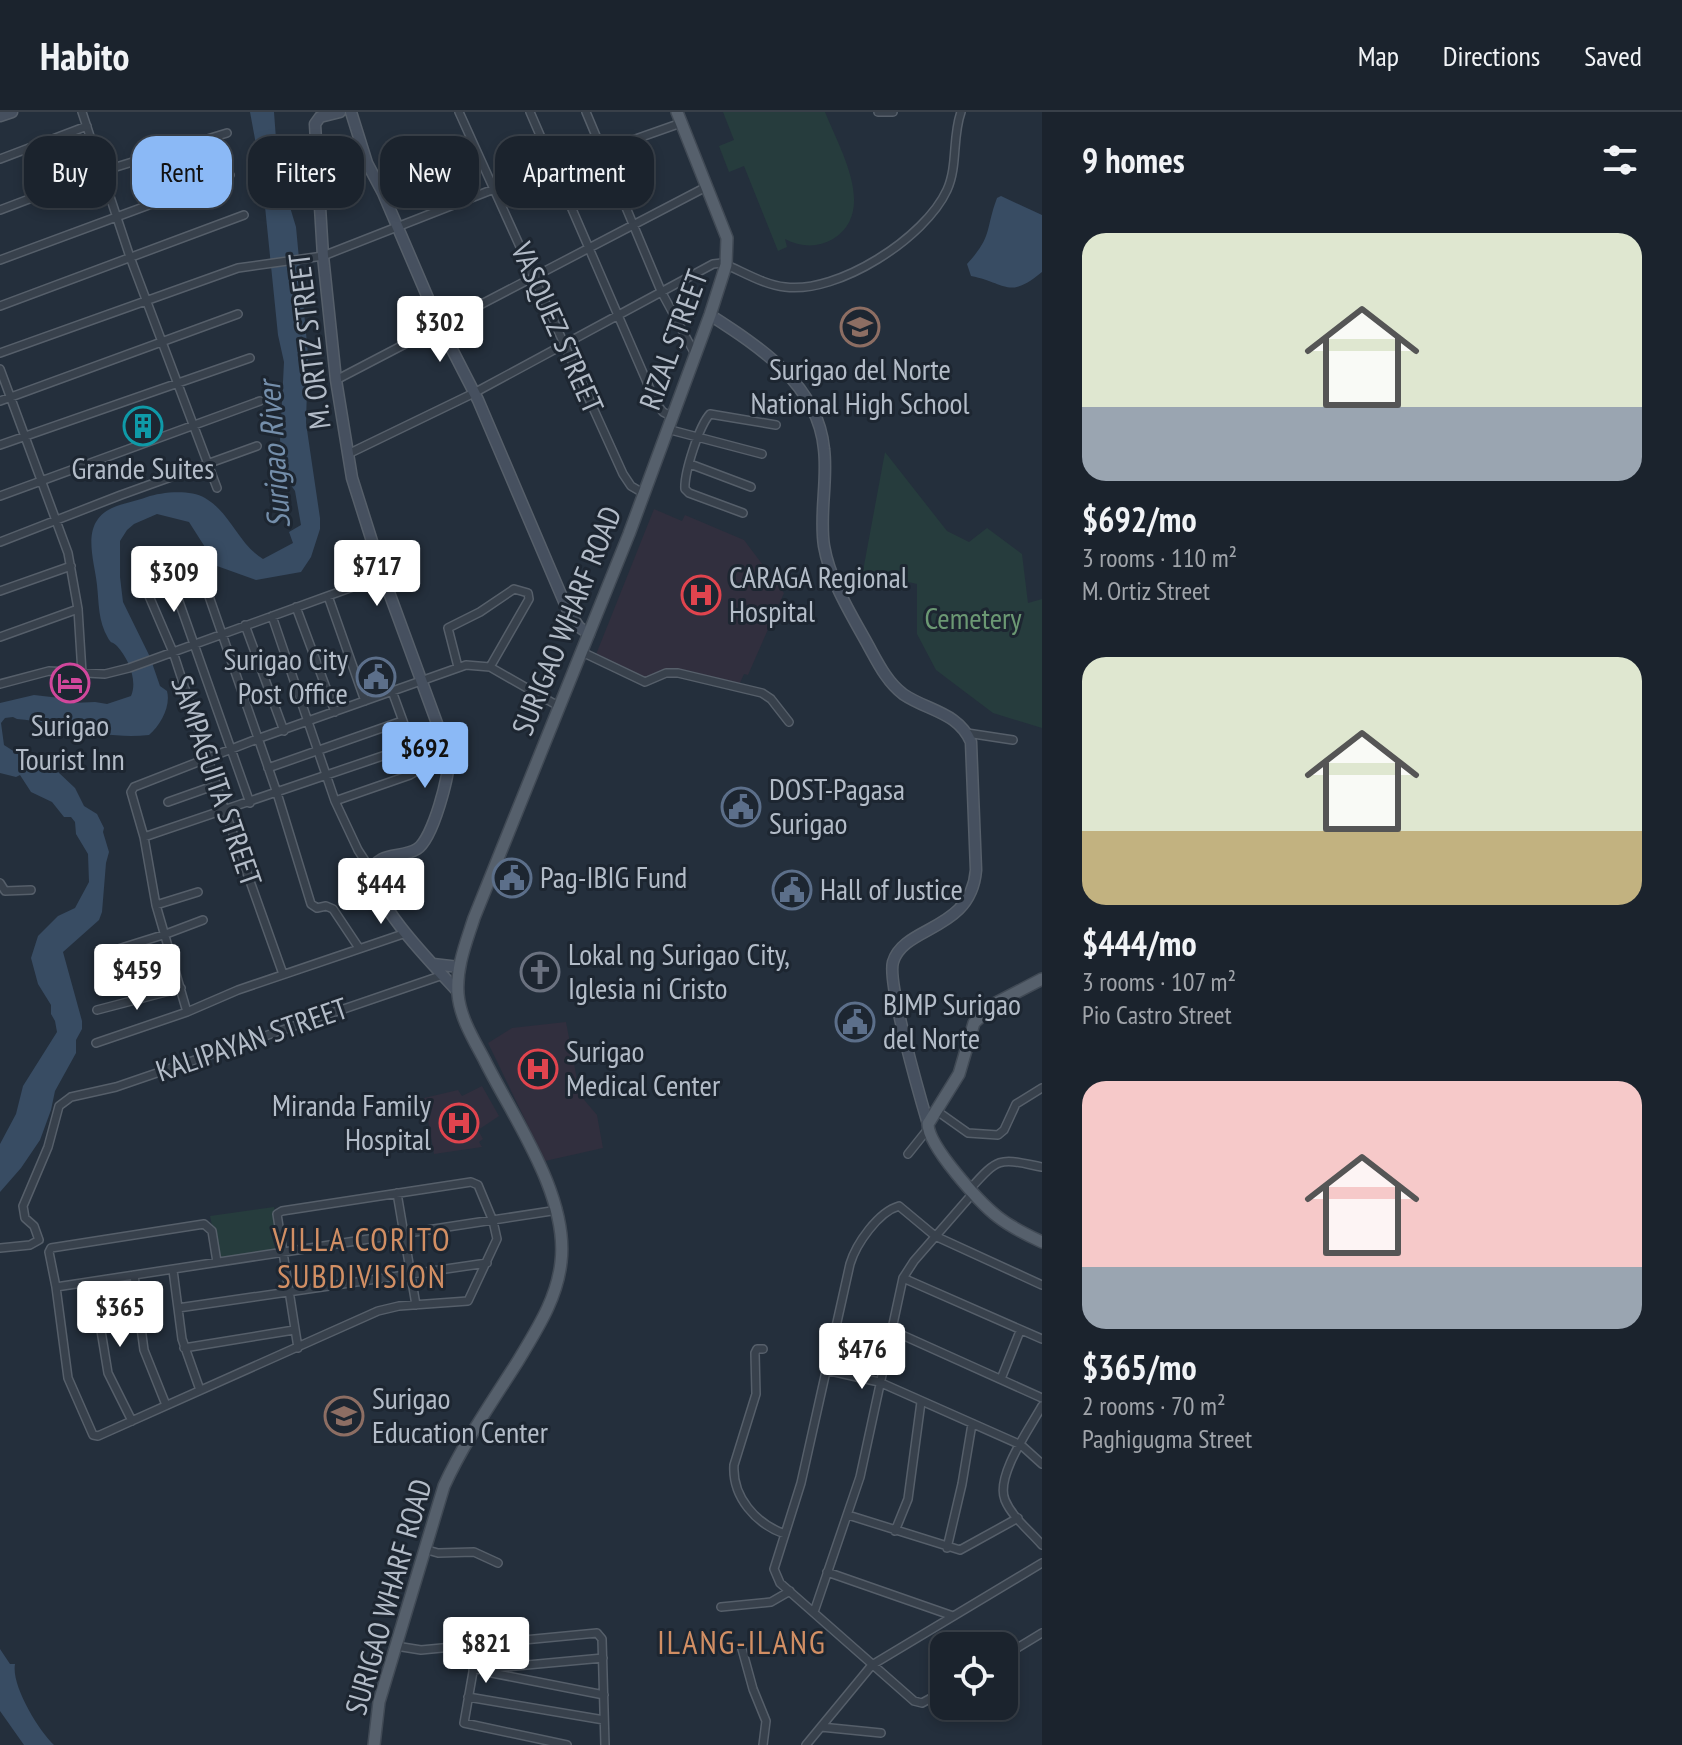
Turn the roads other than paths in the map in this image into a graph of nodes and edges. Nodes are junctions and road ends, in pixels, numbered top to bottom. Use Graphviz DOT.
graph roads {
  1 [pos="12,112"];
  2 [pos="82,112"];
  3 [pos="340,112"];
  4 [pos="351,112"];
  5 [pos="459,112"];
  6 [pos="530,112"];
  7 [pos="586,112"];
  8 [pos="878,112"];
  9 [pos="893,112"];
  10 [pos="961,112"];
  11 [pos="0,116"];
  12 [pos="679,117"];
  13 [pos="87,126"];
  14 [pos="227,133"];
  15 [pos="91,136"];
  16 [pos="540,136"];
  17 [pos="596,136"];
  18 [pos="633,136"];
  19 [pos="0,159"];
  20 [pos="116,167"];
  21 [pos="706,187"];
  22 [pos="494,189"];
  23 [pos="24,201"];
  24 [pos="116,208"];
  25 [pos="141,208"];
  26 [pos="570,208"];
  27 [pos="627,208"];
  28 [pos="0,210"];
  29 [pos="244,215"];
  30 [pos="119,216"];
  31 [pos="634,225"];
  32 [pos="398,227"];
  33 [pos="587,248"];
  34 [pos="323,256"];
  35 [pos="130,257"];
  36 [pos="0,260"];
  37 [pos="726,265"];
  38 [pos="533,277"];
  39 [pos="661,291"];
  40 [pos="146,300"];
  41 [pos="0,306"];
  42 [pos="617,313"];
  43 [pos="238,314"];
  44 [pos="710,315"];
  45 [pos="440,326"];
  46 [pos="162,341"];
  47 [pos="565,343"];
  48 [pos="0,353"];
  49 [pos="695,354"];
  50 [pos="250,358"];
  51 [pos="0,369"];
  52 [pos="336,380"];
  53 [pos="177,383"];
  54 [pos="474,393"];
  55 [pos="10,397"];
  56 [pos="0,401"];
  57 [pos="260,401"];
  58 [pos="671,416"];
  59 [pos="193,425"];
  60 [pos="776,425"];
  61 [pos="667,429"];
  62 [pos="25,436"];
  63 [pos="699,437"];
  64 [pos="0,445"];
  65 [pos="257,446"];
  66 [pos="348,454"];
  67 [pos="762,454"];
  68 [pos="208,463"];
  69 [pos="690,464"];
  70 [pos="41,481"];
  71 [pos="751,487"];
  72 [pos="217,488"];
  73 [pos="643,493"];
  74 [pos="0,496"];
  75 [pos="743,513"];
  76 [pos="57,521"];
  77 [pos="0,542"];
  78 [pos="164,559"];
  79 [pos="71,566"];
  80 [pos="383,576"];
  81 [pos="203,579"];
  82 [pos="146,589"];
  83 [pos="0,591"];
  84 [pos="328,596"];
  85 [pos="296,607"];
  86 [pos="78,609"];
  87 [pos="272,616"];
  88 [pos="245,625"];
  89 [pos="222,634"];
  90 [pos="589,634"];
  91 [pos="0,637"];
  92 [pos="195,643"];
  93 [pos="173,652"];
  94 [pos="582,652"];
  95 [pos="458,667"];
  96 [pos="490,667"];
  97 [pos="82,673"];
  98 [pos="421,681"];
  99 [pos="0,684"];
  100 [pos="392,691"];
  101 [pos="365,701"];
  102 [pos="560,707"];
  103 [pos="335,712"];
  104 [pos="310,721"];
  105 [pos="402,721"];
  106 [pos="789,722"];
  107 [pos="284,731"];
  108 [pos="967,733"];
  109 [pos="257,739"];
  110 [pos="1013,740"];
  111 [pos="412,746"];
  112 [pos="232,749"];
  113 [pos="318,750"];
  114 [pos="208,758"];
  115 [pos="268,768"];
  116 [pos="327,776"];
  117 [pos="216,785"];
  118 [pos="277,793"];
  119 [pos="335,801"];
  120 [pos="168,802"];
  121 [pos="250,803"];
  122 [pos="225,811"];
  123 [pos="144,837"];
  124 [pos="371,870"];
  125 [pos="0,883"];
  126 [pos="31,890"];
  127 [pos="198,892"];
  128 [pos="156,905"];
  129 [pos="203,920"];
  130 [pos="406,933"];
  131 [pos="166,934"];
  132 [pos="359,948"];
  133 [pos="115,950"];
  134 [pos="173,960"];
  135 [pos="433,964"];
  136 [pos="459,967"];
  137 [pos="283,974"];
  138 [pos="443,975"];
  139 [pos="1042,979"];
  140 [pos="104,980"];
  141 [pos="181,988"];
  142 [pos="458,992"];
  143 [pos="97,1010"];
  144 [pos="187,1012"];
  145 [pos="96,1043"];
  146 [pos="1042,1088"];
  147 [pos="937,1111"];
  148 [pos="928,1127"];
  149 [pos="908,1154"];
  150 [pos="1042,1167"];
  151 [pos="973,1190"];
  152 [pos="397,1193"];
  153 [pos="558,1210"];
  154 [pos="493,1221"];
  155 [pos="404,1235"];
  156 [pos="935,1236"];
  157 [pos="1042,1242"];
  158 [pos="0,1248"];
  159 [pos="282,1252"];
  160 [pos="217,1262"];
  161 [pos="487,1263"];
  162 [pos="173,1270"];
  163 [pos="410,1273"];
  164 [pos="134,1275"];
  165 [pos="903,1278"];
  166 [pos="93,1282"];
  167 [pos="1042,1285"];
  168 [pos="56,1287"];
  169 [pos="289,1292"];
  170 [pos="416,1305"];
  171 [pos="178,1308"];
  172 [pos="294,1330"];
  173 [pos="891,1330"];
  174 [pos="1020,1331"];
  175 [pos="1042,1339"];
  176 [pos="184,1348"];
  177 [pos="298,1348"];
  178 [pos="763,1349"];
  179 [pos="826,1370"];
  180 [pos="1001,1379"];
  181 [pos="879,1382"];
  182 [pos="200,1390"];
  183 [pos="1042,1398"];
  184 [pos="921,1402"];
  185 [pos="166,1405"];
  186 [pos="1042,1406"];
  187 [pos="132,1421"];
  188 [pos="972,1424"];
  189 [pos="1021,1445"];
  190 [pos="1042,1464"];
  191 [pos="848,1515"];
  192 [pos="1018,1518"];
  193 [pos="895,1531"];
  194 [pos="785,1534"];
  195 [pos="1042,1545"];
  196 [pos="947,1548"];
  197 [pos="424,1549"];
  198 [pos="498,1563"];
  199 [pos="1042,1563"];
  200 [pos="827,1572"];
  201 [pos="790,1591"];
  202 [pos="721,1607"];
  203 [pos="814,1612"];
  204 [pos="954,1616"];
  205 [pos="1042,1633"];
  206 [pos="478,1643"];
  207 [pos="396,1646"];
  208 [pos="1018,1648"];
  209 [pos="742,1649"];
  210 [pos="603,1658"];
  211 [pos="872,1665"];
  212 [pos="473,1670"];
  213 [pos="482,1671"];
  214 [pos="604,1695"];
  215 [pos="468,1697"];
  216 [pos="930,1700"];
  217 [pos="604,1720"];
  218 [pos="821,1727"];
  219 [pos="881,1733"];
  220 [pos="374,1745"];
  221 [pos="567,1745"];
  222 [pos="605,1745"];
  223 [pos="763,1745"];
  224 [pos="806,1745"];
  1 -- 11 [label="street"];
  2 -- 13 [label="street"];
  3 -- 34 [label="street, M. ORTIZ STREET"];
  4 -- 32 [label="street"];
  5 -- 22 [label="street, VASQUEZ STREET"];
  6 -- 16 [label="street"];
  7 -- 17 [label="street"];
  8 -- 9 [label="street"];
  10 -- 37 [label="street"];
  12 -- 18 [label="street"];
  12 -- 21 [label="main road, RIZAL STREET"];
  13 -- 15 [label="street"];
  13 -- 19 [label="street"];
  14 -- 20 [label="street"];
  21 -- 31 [label="street"];
  21 -- 37 [label="main road, RIZAL STREET"];
  22 -- 32 [label="street"];
  22 -- 38 [label="street, VASQUEZ STREET"];
  23 -- 28 [label="street"];
  24 -- 30 [label="street"];
  25 -- 30 [label="street"];
  26 -- 33 [label="street"];
  27 -- 31 [label="street"];
  29 -- 35 [label="street"];
  30 -- 35 [label="street"];
  30 -- 36 [label="street"];
  31 -- 33 [label="street"];
  31 -- 39 [label="street"];
  32 -- 34 [label="street"];
  32 -- 45 [label="street"];
  33 -- 38 [label="street"];
  33 -- 42 [label="street"];
  34 -- 40 [label="street"];
  34 -- 52 [label="street, M. ORTIZ STREET"];
  35 -- 40 [label="street"];
  35 -- 41 [label="street"];
  37 -- 39 [label="street"];
  37 -- 44 [label="main road, RIZAL STREET"];
  38 -- 45 [label="street"];
  38 -- 47 [label="street, VASQUEZ STREET"];
  39 -- 42 [label="street"];
  39 -- 49 [label="street"];
  40 -- 46 [label="street"];
  40 -- 48 [label="street"];
  42 -- 47 [label="street"];
  42 -- 58 [label="street"];
  43 -- 46 [label="street"];
  44 -- 49 [label="main road, RIZAL STREET"];
  44 -- 108 [label="street"];
  45 -- 52 [label="street"];
  45 -- 54 [label="street"];
  46 -- 53 [label="street"];
  46 -- 55 [label="street"];
  47 -- 54 [label="street"];
  47 -- 73 [label="street, VASQUEZ STREET"];
  49 -- 58 [label="main road, RIZAL STREET"];
  50 -- 53 [label="street"];
  51 -- 55 [label="street"];
  52 -- 66 [label="street, M. ORTIZ STREET"];
  53 -- 59 [label="street"];
  53 -- 62 [label="street"];
  54 -- 66 [label="street"];
  54 -- 90 [label="street"];
  55 -- 56 [label="street"];
  55 -- 62 [label="street"];
  57 -- 59 [label="street"];
  58 -- 61 [label="main road, RIZAL STREET"];
  59 -- 68 [label="street"];
  59 -- 70 [label="street"];
  60 -- 63 [label="street"];
  61 -- 63 [label="street"];
  61 -- 73 [label="main road, RIZAL STREET"];
  62 -- 64 [label="street"];
  62 -- 70 [label="street"];
  63 -- 67 [label="street"];
  63 -- 69 [label="street"];
  65 -- 68 [label="street"];
  66 -- 80 [label="street, M. ORTIZ STREET"];
  68 -- 72 [label="street"];
  68 -- 76 [label="street"];
  69 -- 71 [label="street"];
  69 -- 75 [label="street"];
  70 -- 74 [label="street"];
  70 -- 76 [label="street"];
  73 -- 90 [label="main road, SURIGAO WHARF ROAD"];
  76 -- 77 [label="street"];
  76 -- 79 [label="street"];
  78 -- 92 [label="street"];
  79 -- 83 [label="street"];
  79 -- 86 [label="street"];
  80 -- 84 [label="street"];
  80 -- 98 [label="street, M. ORTIZ STREET"];
  81 -- 89 [label="street"];
  82 -- 93 [label="street, SAMPAGUITA STREET"];
  84 -- 85 [label="street"];
  84 -- 101 [label="street"];
  85 -- 87 [label="street"];
  85 -- 103 [label="street"];
  86 -- 91 [label="street"];
  86 -- 97 [label="street"];
  87 -- 88 [label="street"];
  87 -- 104 [label="street"];
  88 -- 89 [label="street"];
  88 -- 107 [label="street"];
  89 -- 92 [label="street"];
  89 -- 109 [label="street"];
  90 -- 94 [label="main road, SURIGAO WHARF ROAD"];
  92 -- 93 [label="street"];
  92 -- 112 [label="street"];
  93 -- 97 [label="street"];
  93 -- 114 [label="street, SAMPAGUITA STREET"];
  94 -- 102 [label="main road, SURIGAO WHARF ROAD"];
  94 -- 106 [label="street"];
  95 -- 96 [label="street"];
  95 -- 96 [label="street"];
  95 -- 98 [label="street"];
  96 -- 102 [label="street"];
  97 -- 99 [label="street"];
  98 -- 100 [label="street"];
  98 -- 124 [label="street, M. ORTIZ STREET"];
  100 -- 101 [label="street"];
  100 -- 105 [label="street"];
  101 -- 103 [label="street"];
  102 -- 136 [label="main road, SURIGAO WHARF ROAD"];
  103 -- 104 [label="street"];
  104 -- 107 [label="street"];
  104 -- 113 [label="street"];
  105 -- 111 [label="street"];
  105 -- 113 [label="street"];
  107 -- 109 [label="street"];
  108 -- 110 [label="street"];
  108 -- 148 [label="street"];
  109 -- 112 [label="street"];
  109 -- 115 [label="street"];
  111 -- 116 [label="street"];
  111 -- 119 [label="street"];
  112 -- 114 [label="street"];
  112 -- 121 [label="street"];
  113 -- 115 [label="street"];
  113 -- 116 [label="street"];
  114 -- 117 [label="street, SAMPAGUITA STREET"];
  114 -- 123 [label="street"];
  115 -- 118 [label="street"];
  116 -- 118 [label="street"];
  116 -- 119 [label="street"];
  117 -- 120 [label="street"];
  117 -- 122 [label="street, SAMPAGUITA STREET"];
  118 -- 121 [label="street"];
  118 -- 132 [label="street"];
  119 -- 124 [label="street"];
  121 -- 122 [label="street"];
  122 -- 123 [label="street"];
  122 -- 137 [label="street, SAMPAGUITA STREET"];
  123 -- 128 [label="street"];
  124 -- 130 [label="street"];
  125 -- 126 [label="street"];
  127 -- 128 [label="street"];
  128 -- 131 [label="street"];
  129 -- 131 [label="street"];
  130 -- 132 [label="street"];
  130 -- 135 [label="street"];
  131 -- 133 [label="street"];
  131 -- 134 [label="street"];
  132 -- 137 [label="street"];
  134 -- 140 [label="street"];
  134 -- 141 [label="street"];
  135 -- 136 [label="street"];
  135 -- 138 [label="street"];
  136 -- 142 [label="main road, SURIGAO WHARF ROAD"];
  137 -- 144 [label="street"];
  138 -- 142 [label="street"];
  138 -- 158 [label="street, KALIPAYAN STREET"];
  139 -- 147 [label="main road"];
  141 -- 143 [label="street"];
  141 -- 144 [label="street"];
  142 -- 153 [label="main road, SURIGAO WHARF ROAD"];
  144 -- 145 [label="street"];
  146 -- 147 [label="street"];
  147 -- 148 [label="main road"];
  148 -- 149 [label="street"];
  148 -- 151 [label="main road"];
  150 -- 151 [label="street"];
  151 -- 156 [label="street"];
  151 -- 157 [label="main road"];
  152 -- 154 [label="street"];
  152 -- 155 [label="street"];
  152 -- 159 [label="street"];
  153 -- 154 [label="street"];
  153 -- 197 [label="main road, SURIGAO WHARF ROAD"];
  154 -- 155 [label="street"];
  154 -- 161 [label="street"];
  155 -- 159 [label="street"];
  155 -- 163 [label="street"];
  156 -- 165 [label="street"];
  156 -- 167 [label="street"];
  156 -- 179 [label="street"];
  159 -- 160 [label="street"];
  159 -- 169 [label="street"];
  160 -- 162 [label="street"];
  160 -- 168 [label="street"];
  161 -- 163 [label="street"];
  161 -- 170 [label="street"];
  162 -- 164 [label="street"];
  162 -- 171 [label="street"];
  163 -- 169 [label="street"];
  163 -- 170 [label="street"];
  164 -- 166 [label="street"];
  164 -- 185 [label="street"];
  165 -- 173 [label="street"];
  165 -- 174 [label="street"];
  166 -- 168 [label="street"];
  166 -- 187 [label="street"];
  168 -- 187 [label="street"];
  169 -- 171 [label="street"];
  169 -- 172 [label="street"];
  170 -- 177 [label="street"];
  171 -- 176 [label="street"];
  172 -- 176 [label="street"];
  172 -- 177 [label="street"];
  173 -- 180 [label="street"];
  173 -- 181 [label="street"];
  174 -- 175 [label="street"];
  174 -- 180 [label="street"];
  176 -- 182 [label="street"];
  177 -- 182 [label="street"];
  178 -- 194 [label="street"];
  179 -- 181 [label="street"];
  179 -- 194 [label="street"];
  180 -- 183 [label="street"];
  181 -- 184 [label="street"];
  181 -- 191 [label="street"];
  182 -- 185 [label="street"];
  184 -- 188 [label="street"];
  184 -- 193 [label="street"];
  185 -- 187 [label="street"];
  186 -- 189 [label="street"];
  188 -- 189 [label="street"];
  188 -- 196 [label="street"];
  189 -- 190 [label="street"];
  189 -- 192 [label="street"];
  191 -- 193 [label="street"];
  191 -- 200 [label="street"];
  192 -- 195 [label="street"];
  192 -- 196 [label="street"];
  193 -- 196 [label="street"];
  194 -- 201 [label="street"];
  197 -- 198 [label="street"];
  197 -- 207 [label="main road, SURIGAO WHARF ROAD"];
  199 -- 204 [label="street"];
  200 -- 203 [label="street"];
  200 -- 204 [label="street"];
  201 -- 202 [label="street"];
  201 -- 203 [label="street"];
  203 -- 211 [label="street"];
  204 -- 211 [label="street"];
  205 -- 208 [label="street"];
  206 -- 207 [label="street"];
  206 -- 210 [label="street"];
  206 -- 212 [label="street"];
  207 -- 220 [label="main road, SURIGAO WHARF ROAD"];
  209 -- 223 [label="street"];
  210 -- 213 [label="street"];
  210 -- 214 [label="street"];
  211 -- 216 [label="street"];
  211 -- 218 [label="street"];
  212 -- 213 [label="street"];
  212 -- 215 [label="street"];
  213 -- 214 [label="street"];
  214 -- 217 [label="street"];
  215 -- 217 [label="street"];
  215 -- 221 [label="street"];
  217 -- 222 [label="street"];
  218 -- 219 [label="street"];
  218 -- 224 [label="street"];
}
